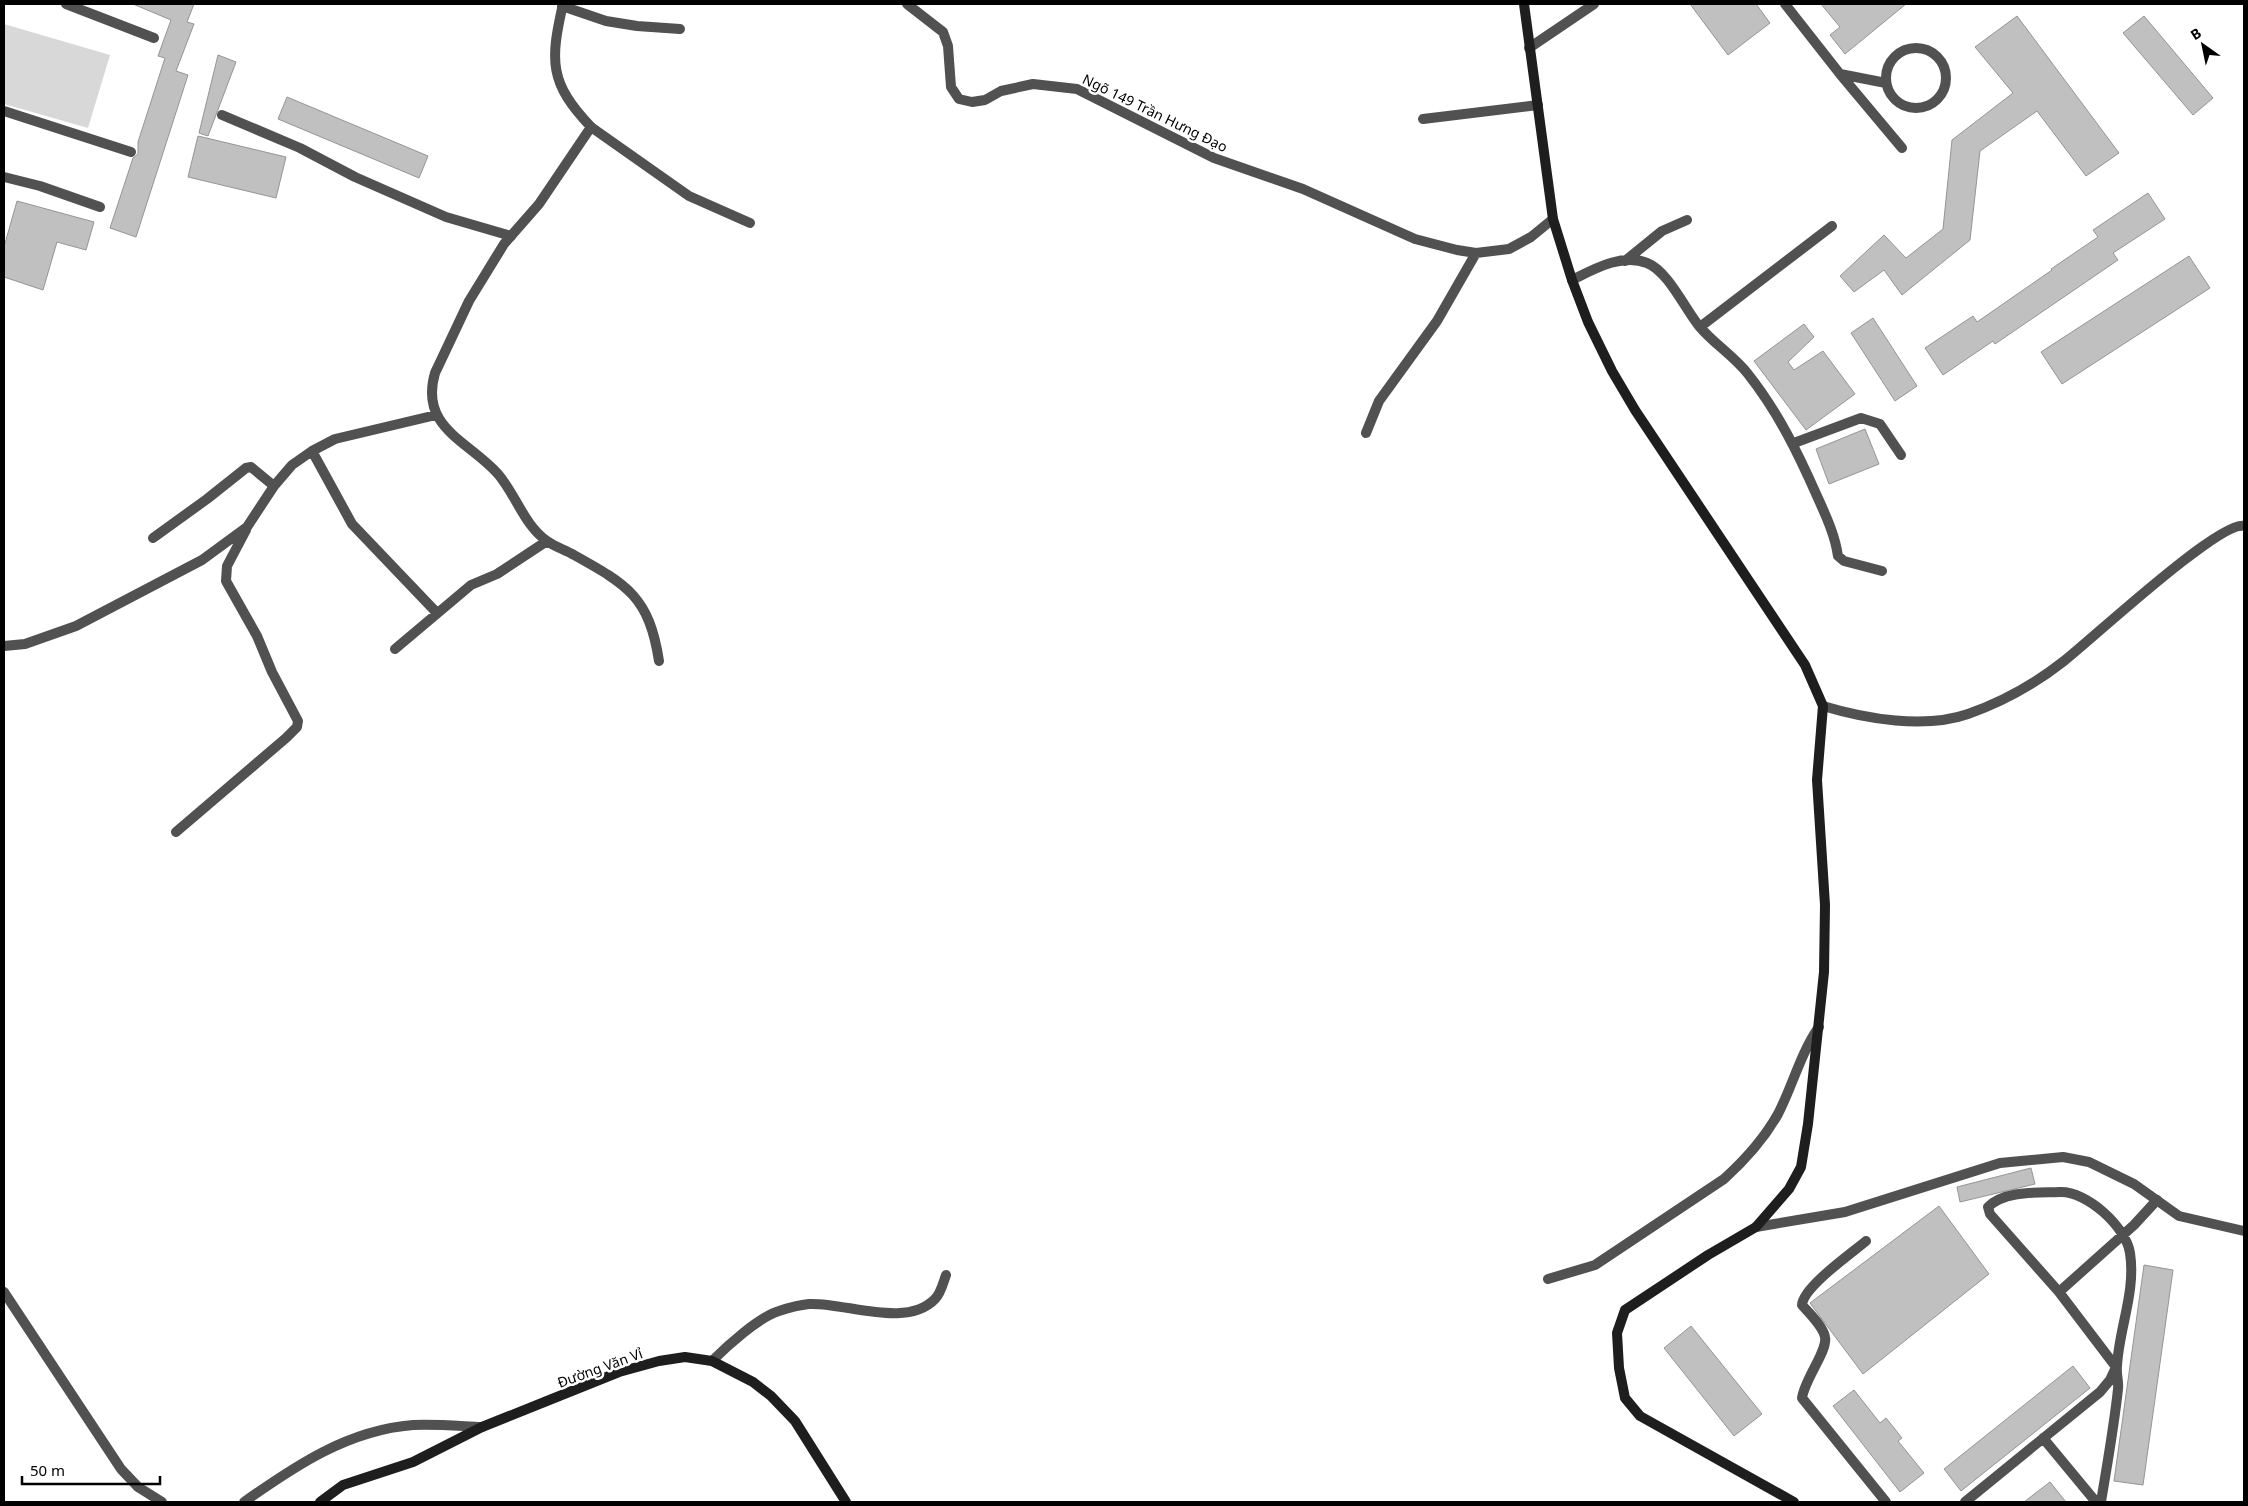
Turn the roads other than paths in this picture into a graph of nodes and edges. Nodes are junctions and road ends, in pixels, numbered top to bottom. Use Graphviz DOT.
graph roads {
  1 [pos="66,4"];
  2 [pos="907,4"];
  3 [pos="1524,4"];
  4 [pos="1594,4"];
  5 [pos="1785,4"];
  6 [pos="562,5"];
  7 [pos="680,29"];
  8 [pos="154,38"];
  9 [pos="1529,48"];
  10 [pos="1840,74"];
  11 [pos="1886,83"];
  12 [pos="1538,105"];
  13 [pos="4,111"];
  14 [pos="222,115"];
  15 [pos="1423,119"];
  16 [pos="591,127"];
  17 [pos="1902,148"];
  18 [pos="131,152"];
  19 [pos="4,177"];
  20 [pos="100,207"];
  21 [pos="1553,219"];
  22 [pos="1686,220"];
  23 [pos="750,223"];
  24 [pos="1832,226"];
  25 [pos="511,236"];
  26 [pos="1476,253"];
  27 [pos="1625,261"];
  28 [pos="1572,280"];
  29 [pos="1700,327"];
  30 [pos="436,414"];
  31 [pos="1366,433"];
  32 [pos="1794,443"];
  33 [pos="312,451"];
  34 [pos="1901,455"];
  35 [pos="274,486"];
  36 [pos="2244,526"];
  37 [pos="247,527"];
  38 [pos="153,538"];
  39 [pos="547,541"];
  40 [pos="1882,571"];
  41 [pos="436,612"];
  42 [pos="4,646"];
  43 [pos="395,649"];
  44 [pos="660,661"];
  45 [pos="1823,706"];
  46 [pos="176,832"];
  47 [pos="1819,1026"];
  48 [pos="2157,1200"];
  49 [pos="1756,1227"];
  50 [pos="2244,1232"];
  51 [pos="2123,1234"];
  52 [pos="1866,1241"];
  53 [pos="946,1275"];
  54 [pos="1548,1279"];
  55 [pos="4,1292"];
  56 [pos="2058,1292"];
  57 [pos="712,1361"];
  58 [pos="2116,1367"];
  59 [pos="482,1427"];
  60 [pos="2043,1438"];
  61 [pos="162,1502"];
  62 [pos="244,1502"];
  63 [pos="320,1502"];
  64 [pos="846,1502"];
  65 [pos="1794,1502"];
  66 [pos="1886,1502"];
  67 [pos="1965,1502"];
  68 [pos="2096,1502"];
  69 [pos="2101,1502"];
  1 -- 8 [label="street"];
  2 -- 26 [label="street, Ngõ 149 Trần Hưng Đạo"];
  3 -- 9 [label="street"];
  4 -- 9 [label="street"];
  5 -- 10 [label="street"];
  6 -- 7 [label="street"];
  6 -- 16 [label="street"];
  9 -- 12 [label="street"];
  10 -- 11 [label="street"];
  10 -- 17 [label="street"];
  11 -- 11 [label="street"];
  12 -- 15 [label="street"];
  12 -- 21 [label="street"];
  13 -- 18 [label="street"];
  14 -- 25 [label="street"];
  16 -- 23 [label="street"];
  16 -- 25 [label="street"];
  19 -- 20 [label="street"];
  21 -- 26 [label="street, Ngõ 149 Trần Hưng Đạo"];
  21 -- 28 [label="street"];
  22 -- 27 [label="street"];
  24 -- 29 [label="street"];
  25 -- 30 [label="street"];
  26 -- 31 [label="street"];
  27 -- 28 [label="street"];
  27 -- 29 [label="street"];
  28 -- 45 [label="street"];
  29 -- 32 [label="street"];
  30 -- 33 [label="street"];
  30 -- 39 [label="street"];
  32 -- 34 [label="street"];
  32 -- 40 [label="street"];
  33 -- 35 [label="street"];
  33 -- 41 [label="street"];
  35 -- 37 [label="street"];
  35 -- 38 [label="street"];
  36 -- 45 [label="street"];
  37 -- 42 [label="street"];
  37 -- 46 [label="street"];
  39 -- 41 [label="street"];
  39 -- 44 [label="street"];
  41 -- 43 [label="street"];
  45 -- 47 [label="street"];
  47 -- 49 [label="street"];
  47 -- 54 [label="street"];
  48 -- 49 [label="street"];
  48 -- 50 [label="street"];
  48 -- 51 [label="street"];
  49 -- 65 [label="street"];
  51 -- 56 [label="street"];
  51 -- 56 [label="street"];
  51 -- 58 [label="street"];
  52 -- 66 [label="street"];
  53 -- 57 [label="street"];
  55 -- 61 [label="street"];
  56 -- 58 [label="street"];
  57 -- 59 [label="street, Đường Văn Vỉ"];
  57 -- 64 [label="street, Đường Văn Vỉ"];
  58 -- 60 [label="street"];
  58 -- 69 [label="street"];
  59 -- 62 [label="street"];
  59 -- 63 [label="street, Đường Văn Vỉ"];
  60 -- 67 [label="street"];
  60 -- 68 [label="street"];
}
